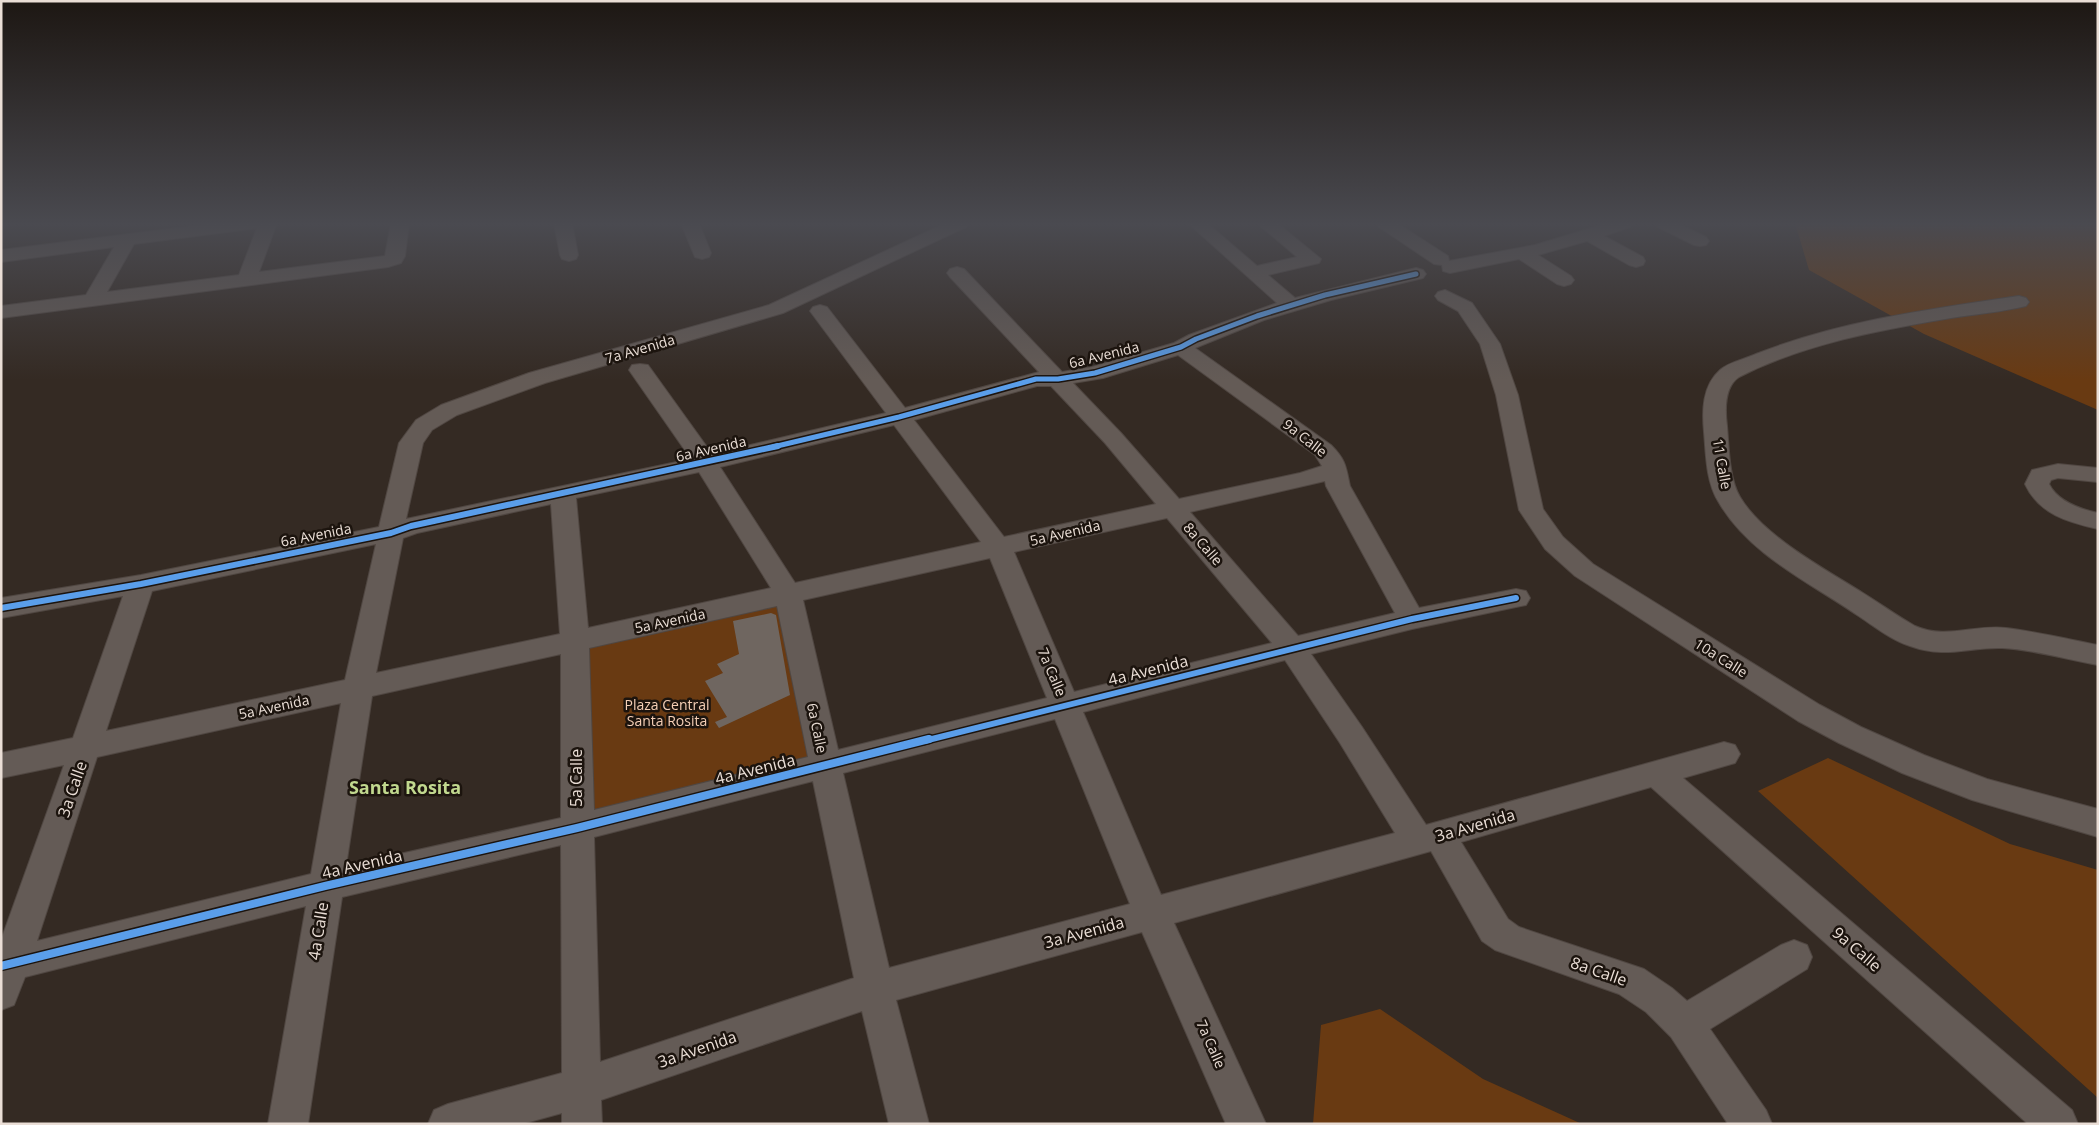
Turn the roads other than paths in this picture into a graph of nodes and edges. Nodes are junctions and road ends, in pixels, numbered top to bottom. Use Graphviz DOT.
graph roads {
  1 [pos="107,276"];
  2 [pos="248,276"];
  3 [pos="280,276"];
  4 [pos="850,276"];
  5 [pos="959,276"];
  6 [pos="1258,276"];
  7 [pos="1426,276"];
  8 [pos="1468,276"];
  9 [pos="1477,276"];
  10 [pos="1555,276"];
  11 [pos="246,280"];
  12 [pos="1564,280"];
  13 [pos="1474,286"];
  14 [pos="1427,288"];
  15 [pos="93,300"];
  16 [pos="2019,302"];
  17 [pos="1291,305"];
  18 [pos="820,311"];
  19 [pos="1,312"];
  20 [pos="1490,344"];
  21 [pos="1181,347"];
  22 [pos="640,370"];
  23 [pos="1058,379"];
  24 [pos="899,417"];
  25 [pos="706,463"];
  26 [pos="1336,469"];
  27 [pos="2098,475"];
  28 [pos="563,493"];
  29 [pos="1172,508"];
  30 [pos="2098,521"];
  31 [pos="391,533"];
  32 [pos="999,548"];
  33 [pos="140,584"];
  34 [pos="788,594"];
  35 [pos="1516,598"];
  36 [pos="1,608"];
  37 [pos="1412,619"];
  38 [pos="575,642"];
  39 [pos="1292,648"];
  40 [pos="2098,655"];
  41 [pos="358,689"];
  42 [pos="1066,705"];
  43 [pos="86,747"];
  44 [pos="1724,754"];
  45 [pos="1,766"];
  46 [pos="825,766"];
  47 [pos="1656,773"];
  48 [pos="2098,824"];
  49 [pos="577,828"];
  50 [pos="1428,838"];
  51 [pos="325,886"];
  52 [pos="1152,914"];
  53 [pos="1794,957"];
  54 [pos="5,974"];
  55 [pos="875,989"];
  56 [pos="1684,1024"];
  57 [pos="580,1088"];
  58 [pos="288,1124"];
  59 [pos="448,1124"];
  60 [pos="582,1124"];
  61 [pos="909,1124"];
  62 [pos="1246,1124"];
  63 [pos="1752,1124"];
  64 [pos="2058,1124"];
  1 -- 15 [label="street"];
  2 -- 11 [label="street"];
  3 -- 11 [label="street"];
  4 -- 31 [label="street, 7a Avenida"];
  5 -- 23 [label="street, 8a Calle"];
  6 -- 17 [label="street"];
  7 -- 14 [label="street"];
  8 -- 13 [label="street"];
  9 -- 13 [label="street"];
  10 -- 12 [label="street"];
  11 -- 15 [label="street"];
  13 -- 14 [label="street"];
  13 -- 20 [label="street, 10a Calle"];
  14 -- 17 [label="street, 6a Avenida"];
  14 -- 20 [label="street, 10a Calle"];
  15 -- 19 [label="street"];
  16 -- 40 [label="street, 11 Calle"];
  17 -- 21 [label="street, 6a Avenida"];
  18 -- 24 [label="street, 7a Calle"];
  20 -- 48 [label="street, 10a Calle"];
  21 -- 23 [label="street, 6a Avenida"];
  21 -- 26 [label="street, 9a Calle"];
  22 -- 25 [label="street, 6a Calle"];
  23 -- 24 [label="street, 6a Avenida"];
  23 -- 29 [label="street, 8a Calle"];
  24 -- 25 [label="street, 6a Avenida"];
  24 -- 32 [label="street, 7a Calle"];
  25 -- 28 [label="street, 6a Avenida"];
  25 -- 34 [label="street, 6a Calle"];
  26 -- 29 [label="street, 5a Avenida"];
  26 -- 37 [label="street, 9a Calle"];
  27 -- 30 [label="street"];
  28 -- 31 [label="street, 6a Avenida"];
  28 -- 38 [label="street, 5a Calle"];
  29 -- 32 [label="street, 5a Avenida"];
  29 -- 39 [label="street, 8a Calle"];
  31 -- 33 [label="street, 6a Avenida"];
  31 -- 41 [label="street, 4a Calle"];
  32 -- 34 [label="street, 5a Avenida"];
  32 -- 42 [label="street, 7a Calle"];
  33 -- 36 [label="street, 6a Avenida"];
  33 -- 43 [label="street, 3a Calle"];
  34 -- 38 [label="street, 5a Avenida"];
  34 -- 46 [label="street, 6a Calle"];
  35 -- 37 [label="street, 4a Avenida"];
  37 -- 39 [label="street, 4a Avenida"];
  38 -- 41 [label="street, 5a Avenida"];
  38 -- 49 [label="street, 5a Calle"];
  39 -- 42 [label="street, 4a Avenida"];
  39 -- 50 [label="street, 8a Calle"];
  41 -- 43 [label="street, 5a Avenida"];
  41 -- 51 [label="street, 4a Calle"];
  42 -- 46 [label="street, 4a Avenida"];
  42 -- 52 [label="street, 7a Calle"];
  43 -- 45 [label="street, 5a Avenida"];
  43 -- 54 [label="street, 3a Calle"];
  44 -- 47 [label="street, 3a Avenida"];
  46 -- 49 [label="street, 4a Avenida"];
  46 -- 55 [label="street, 6a Calle"];
  47 -- 50 [label="street, 3a Avenida"];
  47 -- 64 [label="street, 9a Calle"];
  49 -- 51 [label="street, 4a Avenida"];
  49 -- 57 [label="street, 5a Calle"];
  50 -- 52 [label="street, 3a Avenida"];
  50 -- 56 [label="street, 8a Calle"];
  51 -- 54 [label="street, 4a Avenida"];
  51 -- 58 [label="street, 4a Calle"];
  52 -- 55 [label="street, 3a Avenida"];
  52 -- 62 [label="street, 7a Calle"];
  53 -- 56 [label="street"];
  55 -- 57 [label="street, 3a Avenida"];
  55 -- 61 [label="street, 6a Calle"];
  56 -- 63 [label="street, 8a Calle"];
  57 -- 59 [label="street, 3a Avenida"];
  57 -- 60 [label="street, 5a Calle"];
}
